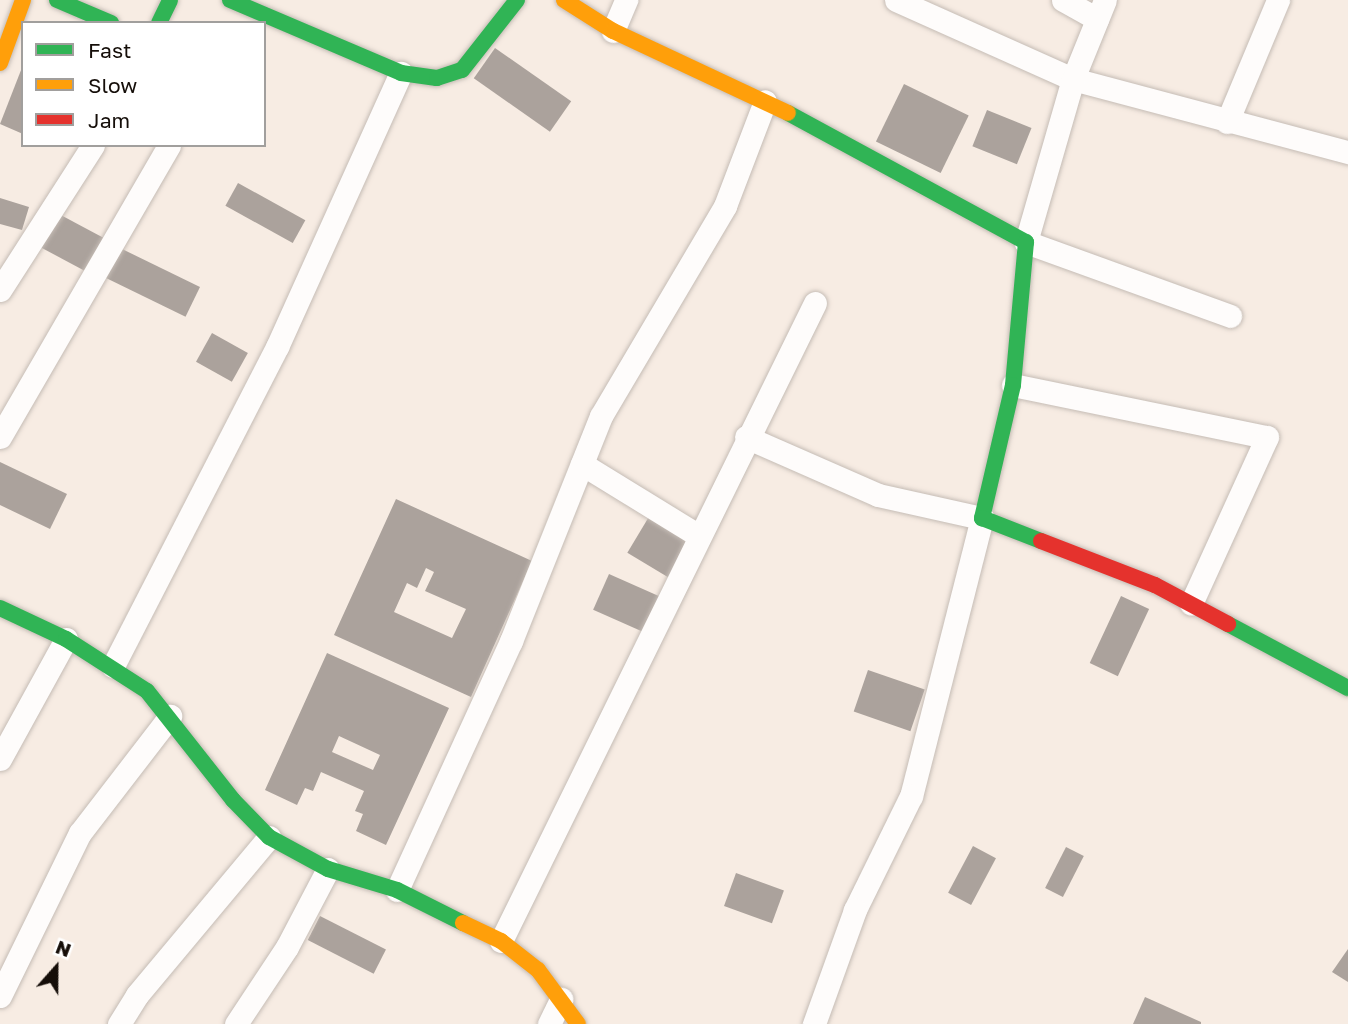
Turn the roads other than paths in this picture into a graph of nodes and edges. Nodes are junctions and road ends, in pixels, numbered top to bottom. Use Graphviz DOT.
graph roads {
  1 [pos="23,0"];
  2 [pos="57,0"];
  3 [pos="170,0"];
  4 [pos="517,0"];
  5 [pos="564,0"];
  6 [pos="626,0"];
  7 [pos="896,0"];
  8 [pos="1063,0"];
  9 [pos="1278,0"];
  10 [pos="234,9"];
  11 [pos="1101,10"];
  12 [pos="106,21"];
  13 [pos="160,21"];
  14 [pos="265,21"];
  15 [pos="266,21"];
  16 [pos="613,31"];
  17 [pos="0,63"];
  18 [pos="401,73"];
  19 [pos="1073,79"];
  20 [pos="765,101"];
  21 [pos="1227,122"];
  22 [pos="92,147"];
  23 [pos="168,147"];
  24 [pos="1348,152"];
  25 [pos="1026,242"];
  26 [pos="0,290"];
  27 [pos="815,303"];
  28 [pos="1230,316"];
  29 [pos="1013,385"];
  30 [pos="0,437"];
  31 [pos="746,437"];
  32 [pos="582,464"];
  33 [pos="982,518"];
  34 [pos="699,536"];
  35 [pos="1191,604"];
  36 [pos="0,608"];
  37 [pos="66,639"];
  38 [pos="113,666"];
  39 [pos="1348,688"];
  40 [pos="170,716"];
  41 [pos="0,759"];
  42 [pos="270,837"];
  43 [pos="328,869"];
  44 [pos="397,890"];
  45 [pos="501,941"];
  46 [pos="0,996"];
  47 [pos="561,999"];
  48 [pos="119,1024"];
  49 [pos="236,1024"];
  50 [pos="549,1024"];
  51 [pos="578,1024"];
  52 [pos="814,1024"];
  1 -- 17 [label="street"];
  2 -- 12 [label="street"];
  3 -- 13 [label="street"];
  4 -- 18 [label="street"];
  5 -- 16 [label="street"];
  6 -- 16 [label="street"];
  7 -- 19 [label="street"];
  8 -- 11 [label="street"];
  9 -- 21 [label="street"];
  10 -- 14 [label="street"];
  11 -- 19 [label="street"];
  15 -- 18 [label="street"];
  16 -- 20 [label="street"];
  18 -- 38 [label="street"];
  19 -- 21 [label="street"];
  19 -- 25 [label="street"];
  20 -- 25 [label="street"];
  20 -- 32 [label="street"];
  21 -- 24 [label="street"];
  22 -- 26 [label="street"];
  23 -- 30 [label="street"];
  25 -- 28 [label="street"];
  25 -- 29 [label="street"];
  27 -- 31 [label="street"];
  29 -- 33 [label="street"];
  29 -- 35 [label="street"];
  31 -- 33 [label="street"];
  31 -- 34 [label="street"];
  32 -- 34 [label="street"];
  32 -- 44 [label="street"];
  33 -- 35 [label="street"];
  33 -- 52 [label="street"];
  34 -- 45 [label="street"];
  35 -- 39 [label="street"];
  36 -- 37 [label="street"];
  37 -- 38 [label="street"];
  37 -- 41 [label="street"];
  38 -- 40 [label="street"];
  40 -- 42 [label="street"];
  40 -- 46 [label="street"];
  42 -- 43 [label="street"];
  42 -- 48 [label="street"];
  43 -- 44 [label="street"];
  43 -- 49 [label="street"];
  44 -- 45 [label="street"];
  45 -- 47 [label="street"];
  47 -- 50 [label="street"];
  47 -- 51 [label="street"];
}
